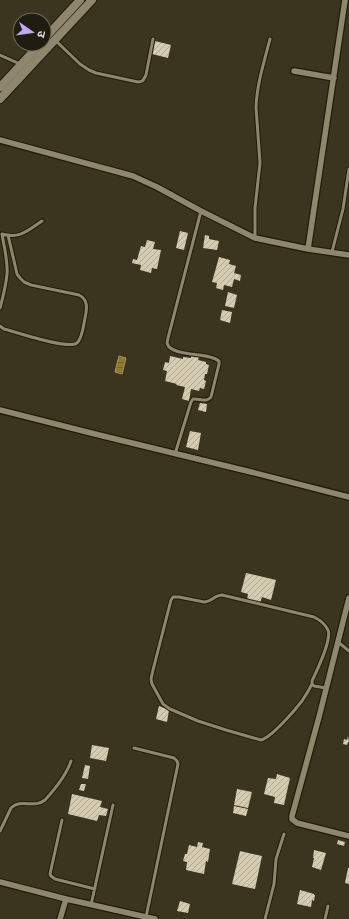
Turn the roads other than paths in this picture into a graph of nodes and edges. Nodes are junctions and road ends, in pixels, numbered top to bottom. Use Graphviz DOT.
graph roads {
  1 [pos="80,0"];
  2 [pos="92,0"];
  3 [pos="345,0"];
  4 [pos="52,30"];
  5 [pos="153,39"];
  6 [pos="270,39"];
  7 [pos="55,40"];
  8 [pos="32,52"];
  9 [pos="0,54"];
  10 [pos="21,64"];
  11 [pos="294,71"];
  12 [pos="334,78"];
  13 [pos="0,87"];
  14 [pos="0,99"];
  15 [pos="0,140"];
  16 [pos="349,169"];
  17 [pos="201,211"];
  18 [pos="42,221"];
  19 [pos="1,233"];
  20 [pos="8,236"];
  21 [pos="255,238"];
  22 [pos="308,249"];
  23 [pos="332,252"];
  24 [pos="349,255"];
  25 [pos="0,308"];
  26 [pos="0,326"];
  27 [pos="0,410"];
  28 [pos="175,454"];
  29 [pos="349,497"];
  30 [pos="349,598"];
  31 [pos="338,642"];
  32 [pos="349,651"];
  33 [pos="312,684"];
  34 [pos="326,688"];
  35 [pos="134,748"];
  36 [pos="71,761"];
  37 [pos="113,805"];
  38 [pos="62,820"];
  39 [pos="0,831"];
  40 [pos="284,834"];
  41 [pos="349,836"];
  42 [pos="0,882"];
  43 [pos="95,889"];
  44 [pos="66,899"];
  45 [pos="91,904"];
  46 [pos="328,906"];
  47 [pos="146,917"];
  48 [pos="60,919"];
  49 [pos="155,919"];
  50 [pos="265,919"];
  51 [pos="325,919"];
  1 -- 4 [label="main road"];
  2 -- 7 [label="main road"];
  3 -- 12 [label="street"];
  5 -- 7 [label="lane"];
  6 -- 21 [label="lane"];
  7 -- 14 [label="main road"];
  8 -- 10 [label="main road"];
  9 -- 10 [label="lane"];
  10 -- 13 [label="main road"];
  11 -- 12 [label="street"];
  12 -- 22 [label="street"];
  15 -- 17 [label="street"];
  16 -- 23 [label="lane"];
  17 -- 21 [label="street"];
  17 -- 28 [label="lane"];
  18 -- 20 [label="lane"];
  19 -- 20 [label="lane"];
  19 -- 25 [label="lane"];
  20 -- 26 [label="lane"];
  21 -- 22 [label="street"];
  22 -- 23 [label="street"];
  23 -- 24 [label="street"];
  27 -- 28 [label="street"];
  28 -- 29 [label="street"];
  30 -- 31 [label="street"];
  31 -- 32 [label="lane"];
  31 -- 34 [label="street"];
  33 -- 33 [label="lane"];
  33 -- 34 [label="lane"];
  34 -- 41 [label="street"];
  35 -- 47 [label="lane"];
  36 -- 39 [label="lane"];
  37 -- 43 [label="lane"];
  38 -- 43 [label="lane"];
  40 -- 50 [label="lane"];
  42 -- 44 [label="street"];
  43 -- 45 [label="lane"];
  44 -- 45 [label="street"];
  44 -- 48 [label="street"];
  45 -- 47 [label="street"];
  46 -- 51 [label="lane"];
  47 -- 49 [label="street"];
}
